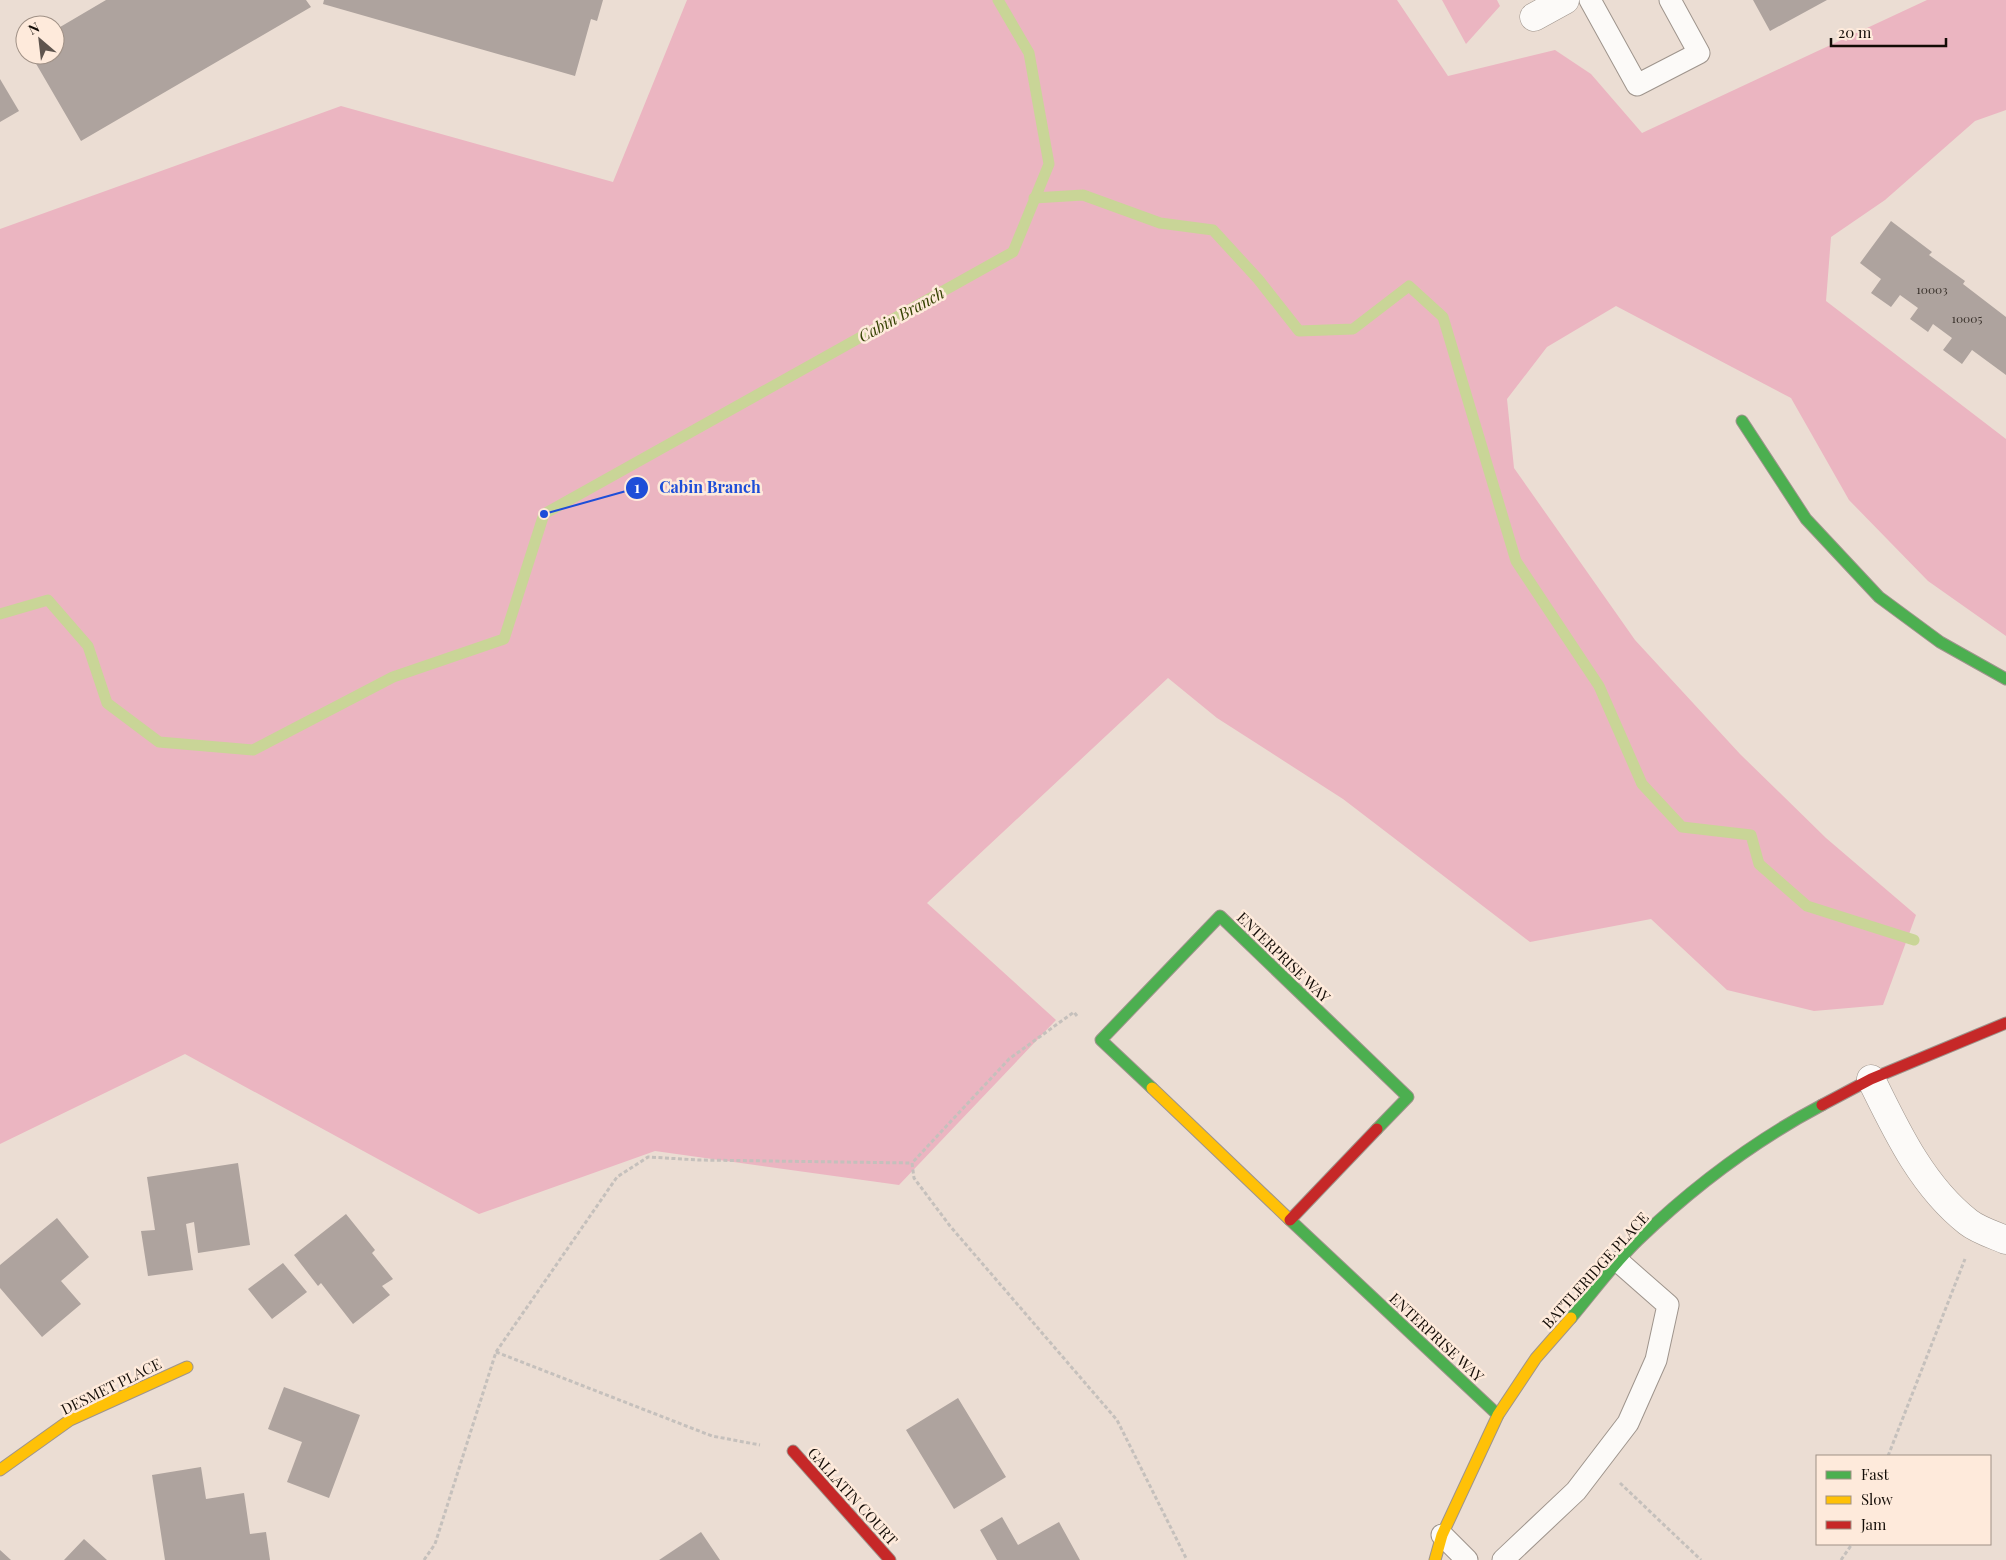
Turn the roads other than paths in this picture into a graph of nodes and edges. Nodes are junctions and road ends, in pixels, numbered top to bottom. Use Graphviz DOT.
graph roads {
  1 [pos="1565,0"];
  2 [pos="1590,0"];
  3 [pos="1670,0"];
  4 [pos="1534,17"];
  5 [pos="1742,421"];
  6 [pos="2006,679"];
  7 [pos="2006,1023"];
  8 [pos="1871,1079"];
  9 [pos="1290,1220"];
  10 [pos="2006,1240"];
  11 [pos="1619,1262"];
  12 [pos="187,1367"];
  13 [pos="1498,1415"];
  14 [pos="793,1451"];
  15 [pos="0,1470"];
  16 [pos="1442,1535"];
  17 [pos="890,1560"];
  18 [pos="1435,1560"];
  19 [pos="1467,1560"];
  20 [pos="1502,1560"];
  1 -- 4 [label="street"];
  2 -- 3 [label="lane"];
  5 -- 6 [label="street"];
  7 -- 8 [label="street, BATTLERIDGE PLACE"];
  8 -- 10 [label="street"];
  8 -- 11 [label="street, BATTLERIDGE PLACE"];
  9 -- 9 [label="street, ENTERPRISE WAY"];
  9 -- 13 [label="street, ENTERPRISE WAY"];
  11 -- 13 [label="street, BATTLERIDGE PLACE"];
  11 -- 20 [label="lane"];
  12 -- 15 [label="street, DESMET PLACE"];
  13 -- 16 [label="street, BATTLERIDGE PLACE"];
  14 -- 17 [label="street, GALLATIN COURT"];
  16 -- 18 [label="street, BATTLERIDGE PLACE"];
  16 -- 19 [label="lane"];
}
